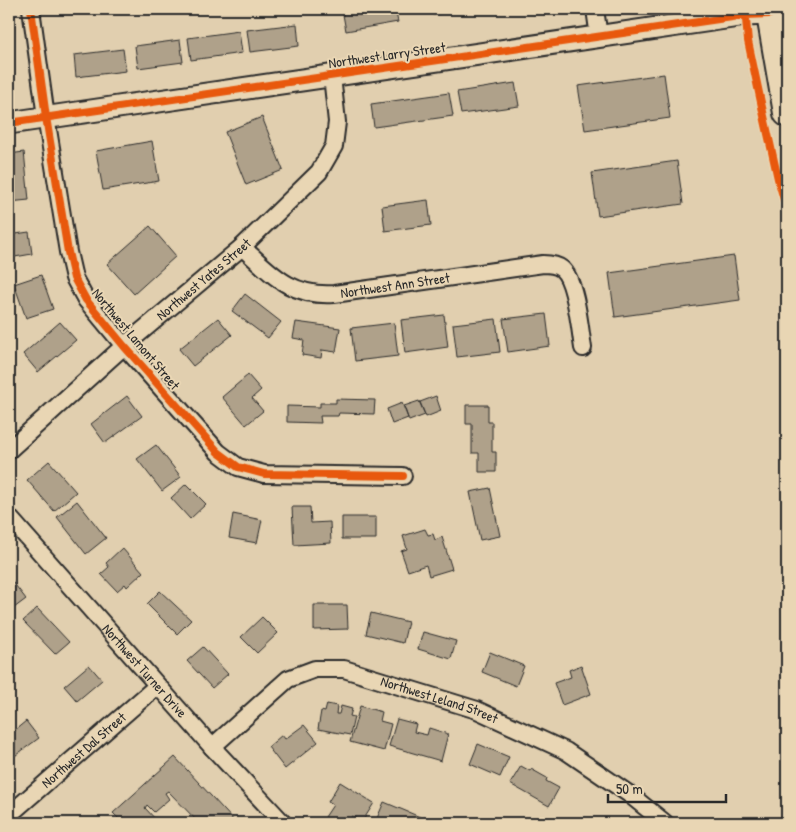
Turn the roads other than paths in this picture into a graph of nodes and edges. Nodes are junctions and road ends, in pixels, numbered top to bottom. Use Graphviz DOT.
graph roads {
  1 [pos="31,9"];
  2 [pos="595,9"];
  3 [pos="769,11"];
  4 [pos="599,37"];
  5 [pos="332,76"];
  6 [pos="787,113"];
  7 [pos="46,117"];
  8 [pos="9,123"];
  9 [pos="242,247"];
  10 [pos="124,346"];
  11 [pos="583,348"];
  12 [pos="9,450"];
  13 [pos="403,476"];
  14 [pos="9,517"];
  15 [pos="157,686"];
  16 [pos="212,747"];
  17 [pos="9,817"];
  18 [pos="13,823"];
  19 [pos="283,823"];
  20 [pos="665,823"];
  1 -- 7 [label="street, Northwest Lamont Street"];
  2 -- 4 [label="street"];
  3 -- 4 [label="street, Northwest Larry Street"];
  3 -- 6 [label="main road"];
  4 -- 5 [label="street, Northwest Larry Street"];
  5 -- 7 [label="street, Northwest Larry Street"];
  5 -- 9 [label="street, Northwest Yates Street"];
  7 -- 8 [label="street, Northwest Larry Street"];
  7 -- 10 [label="street, Northwest Lamont Street"];
  9 -- 10 [label="street, Northwest Yates Street"];
  9 -- 11 [label="street, Northwest Ann Street"];
  10 -- 12 [label="street, Northwest Yates Street"];
  10 -- 13 [label="street, Northwest Lamont Street"];
  14 -- 15 [label="street, Northwest Turner Drive"];
  15 -- 16 [label="street, Northwest Turner Drive"];
  15 -- 17 [label="street, Northwest Dal Street"];
  16 -- 19 [label="street, Northwest Turner Drive"];
  16 -- 20 [label="street, Northwest Leland Street"];
  17 -- 18 [label="street"];
}
